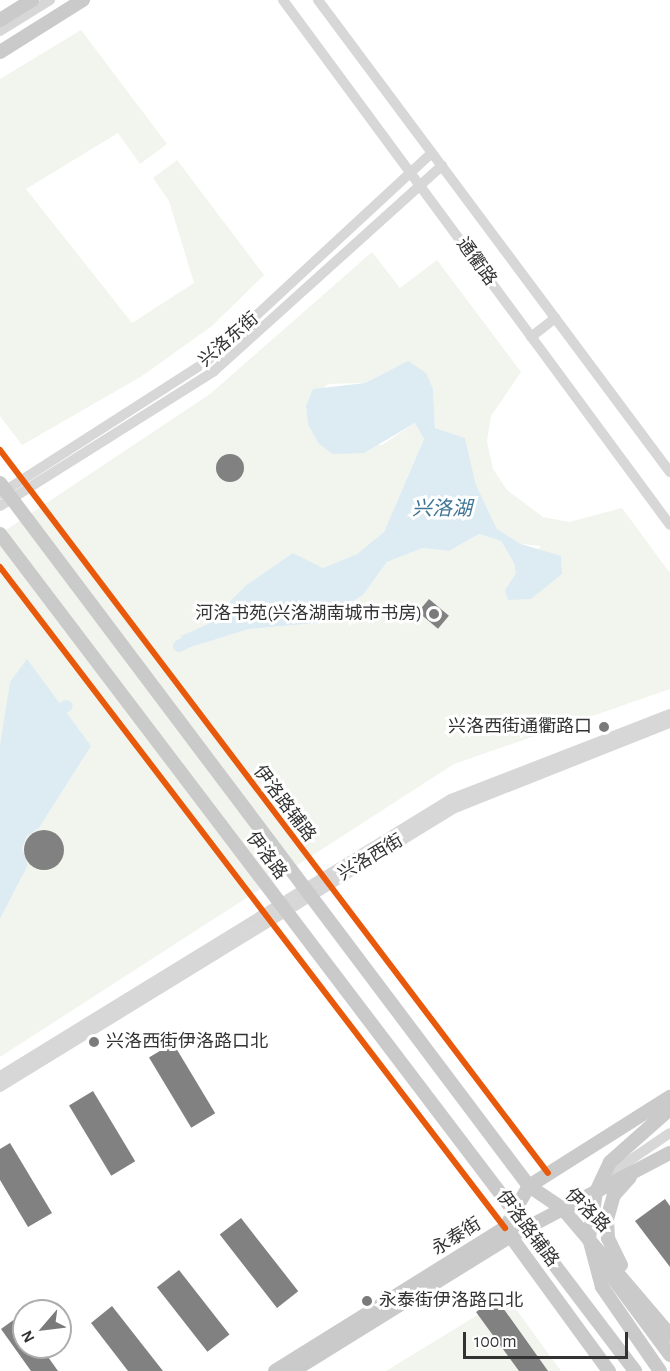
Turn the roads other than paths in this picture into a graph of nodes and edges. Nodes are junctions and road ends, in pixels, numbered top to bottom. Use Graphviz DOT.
graph roads {
  1 [pos="32,0"];
  2 [pos="50,0"];
  3 [pos="83,0"];
  4 [pos="283,0"];
  5 [pos="318,0"];
  6 [pos="0,20"];
  7 [pos="0,31"];
  8 [pos="0,52"];
  9 [pos="432,153"];
  10 [pos="442,166"];
  11 [pos="411,173"];
  12 [pos="420,186"];
  13 [pos="555,318"];
  14 [pos="531,337"];
  15 [pos="670,472"];
  16 [pos="3,495"];
  17 [pos="667,512"];
  18 [pos="670,525"];
  19 [pos="0,534"];
  20 [pos="670,714"];
  21 [pos="670,723"];
  22 [pos="304,892"];
  23 [pos="281,906"];
  24 [pos="0,1076"];
  25 [pos="0,1087"];
  26 [pos="670,1097"];
  27 [pos="670,1109"];
  28 [pos="670,1133"];
  29 [pos="670,1153"];
  30 [pos="529,1186"];
  31 [pos="562,1208"];
  32 [pos="512,1213"];
  33 [pos="524,1228"];
  34 [pos="508,1232"];
  35 [pos="624,1284"];
  36 [pos="670,1335"];
  37 [pos="670,1355"];
  38 [pos="275,1371"];
  39 [pos="293,1371"];
  40 [pos="609,1371"];
  41 [pos="635,1371"];
  42 [pos="660,1371"];
  1 -- 6 [label="main road"];
  2 -- 7 [label="street"];
  3 -- 8 [label="main road"];
  4 -- 11 [label="street, 通衢路"];
  5 -- 9 [label="street, 通衢路"];
  9 -- 10 [label="street, 通衢路"];
  9 -- 11 [label="street, 兴洛东街"];
  10 -- 12 [label="street, 兴洛东街"];
  10 -- 13 [label="street, 通衢路"];
  11 -- 12 [label="street, 通衢路"];
  11 -- 16 [label="street, 兴洛东街"];
  12 -- 14 [label="street, 通衢路"];
  12 -- 16 [label="street, 兴洛东街"];
  13 -- 14 [label="street"];
  13 -- 15 [label="street, 通衢路"];
  14 -- 17 [label="street, 通衢路"];
  16 -- 22 [label="main road, 伊洛路"];
  17 -- 18 [label="street, 通衢路"];
  19 -- 23 [label="main road, 伊洛路"];
  20 -- 22 [label="street, 兴洛西街"];
  21 -- 22 [label="street, 兴洛西街"];
  22 -- 23 [label="street, 兴洛西街"];
  22 -- 30 [label="main road, 伊洛路"];
  23 -- 24 [label="street, 兴洛西街"];
  23 -- 25 [label="street, 兴洛西街"];
  23 -- 32 [label="main road, 伊洛路"];
  26 -- 30 [label="main road, 永泰街"];
  27 -- 42 [label="main road"];
  28 -- 31 [label="street"];
  29 -- 31 [label="main road, 永泰街"];
  29 -- 35 [label="main road"];
  30 -- 31 [label="main road, 伊洛路"];
  30 -- 32 [label="main road, 永泰街"];
  31 -- 33 [label="main road, 永泰街"];
  31 -- 35 [label="main road"];
  32 -- 33 [label="main road, 伊洛路"];
  32 -- 34 [label="main road, 永泰街"];
  33 -- 34 [label="main road, 永泰街"];
  33 -- 41 [label="main road, 伊洛路"];
  34 -- 38 [label="main road, 永泰街"];
  34 -- 39 [label="main road, 永泰街"];
  34 -- 40 [label="main road, 伊洛路辅路"];
  35 -- 36 [label="main road"];
  35 -- 37 [label="main road"];
}
